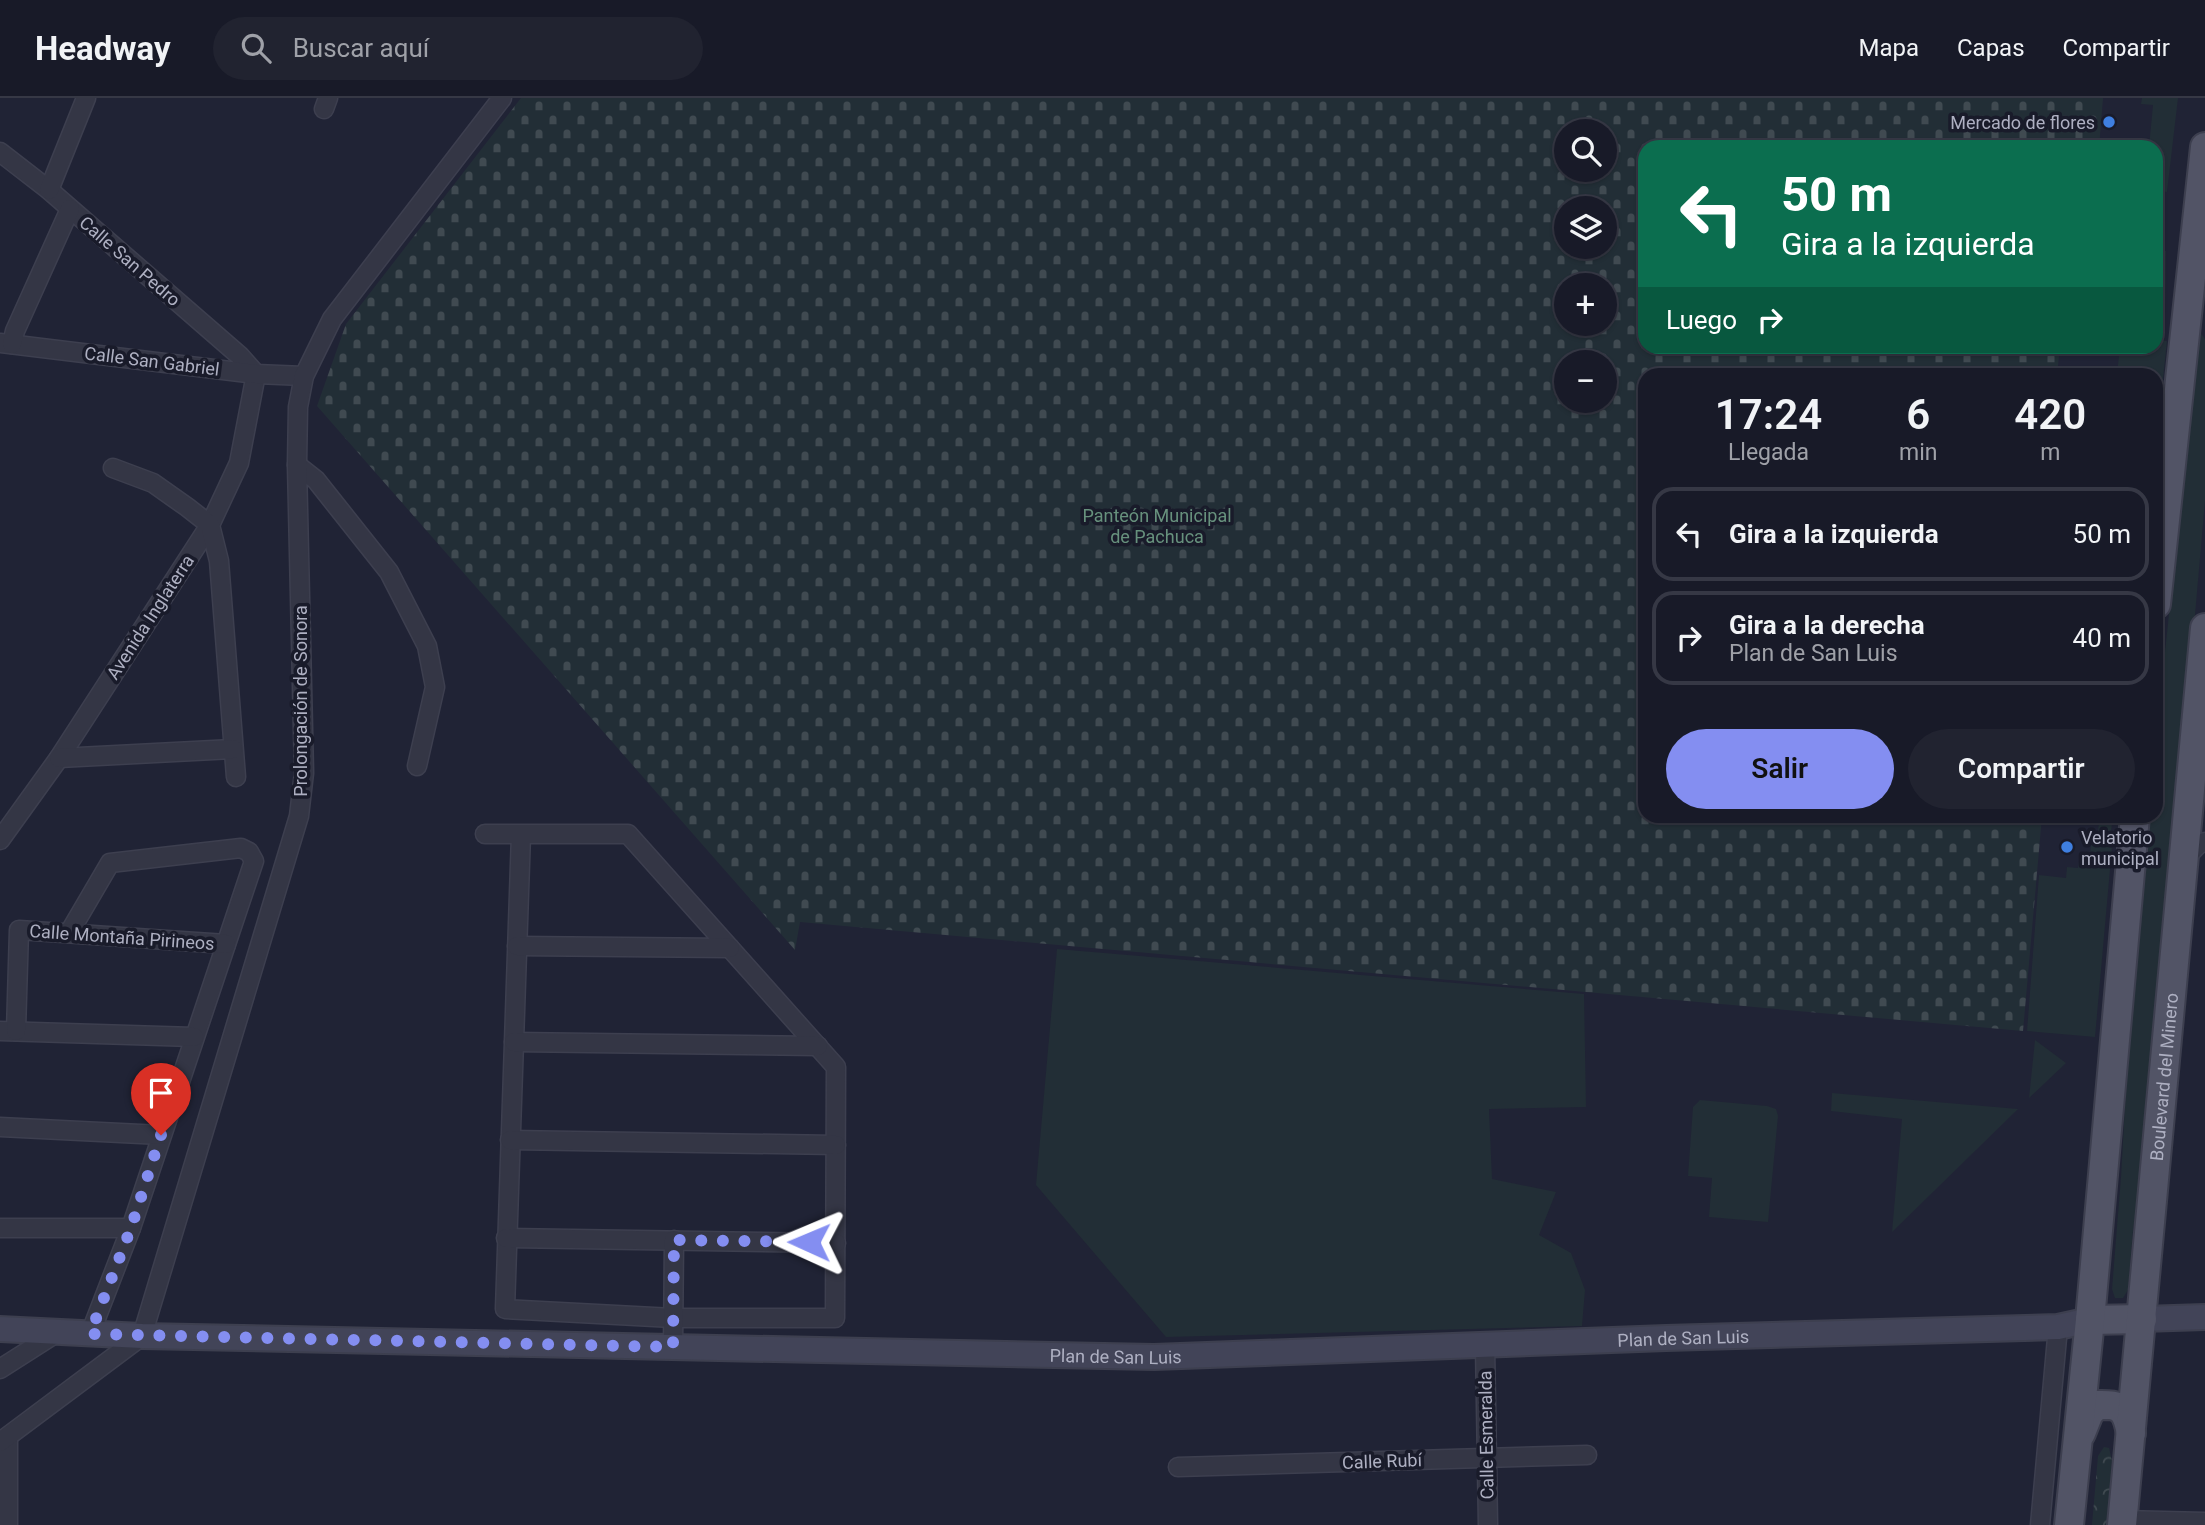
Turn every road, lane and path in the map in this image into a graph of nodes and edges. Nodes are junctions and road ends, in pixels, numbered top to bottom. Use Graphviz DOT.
graph roads {
  1 [pos="86,98"];
  2 [pos="502,98"];
  3 [pos="2205,148"];
  4 [pos="0,152"];
  5 [pos="49,190"];
  6 [pos="70,209"];
  7 [pos="2197,316"];
  8 [pos="7,335"];
  9 [pos="256,374"];
  10 [pos="304,376"];
  11 [pos="297,465"];
  12 [pos="113,467"];
  13 [pos="210,525"];
  14 [pos="2163,555"];
  15 [pos="2205,628"];
  16 [pos="233,749"];
  17 [pos="59,758"];
  18 [pos="417,765"];
  19 [pos="236,777"];
  20 [pos="2197,805"];
  21 [pos="2134,823"];
  22 [pos="485,834"];
  23 [pos="521,834"];
  24 [pos="0,840"];
  25 [pos="2194,851"];
  26 [pos="69,933"];
  27 [pos="226,944"];
  28 [pos="517,946"];
  29 [pos="730,948"];
  30 [pos="8,1031"];
  31 [pos="194,1037"];
  32 [pos="514,1042"];
  33 [pos="818,1046"];
  34 [pos="0,1127"];
  35 [pos="161,1135"];
  36 [pos="510,1140"];
  37 [pos="836,1145"];
  38 [pos="0,1228"];
  39 [pos="131,1228"];
  40 [pos="506,1238"];
  41 [pos="674,1240"];
  42 [pos="836,1243"];
  43 [pos="2205,1317"];
  44 [pos="673,1318"];
  45 [pos="2142,1319"];
  46 [pos="2090,1320"];
  47 [pos="2058,1327"];
  48 [pos="0,1329"];
  49 [pos="58,1332"];
  50 [pos="90,1334"];
  51 [pos="142,1336"];
  52 [pos="1485,1345"];
  53 [pos="673,1347"];
  54 [pos="0,1369"];
  55 [pos="2131,1433"];
  56 [pos="4,1440"];
  57 [pos="2078,1444"];
  58 [pos="1587,1455"];
  59 [pos="1487,1458"];
  60 [pos="1178,1467"];
  61 [pos="2122,1522"];
  62 [pos="2205,1522"];
  63 [pos="2162,1523"];
  64 [pos="8,1525"];
  65 [pos="1488,1525"];
  66 [pos="2040,1525"];
  67 [pos="2070,1525"];
  1 -- 5 [label="street"];
  2 -- 10 [label="street, Prolongación de Sonora"];
  3 -- 7 [label="main road"];
  4 -- 5 [label="street, Calle San Pedro"];
  5 -- 6 [label="street, Calle San Pedro"];
  6 -- 8 [label="street"];
  6 -- 9 [label="street, Calle San Pedro"];
  7 -- 14 [label="main road"];
  8 -- 9 [label="street, Calle San Gabriel"];
  9 -- 10 [label="street, Calle San Gabriel"];
  9 -- 13 [label="street, Avenida Inglaterra"];
  10 -- 11 [label="street, Prolongación de Sonora"];
  11 -- 18 [label="street"];
  11 -- 51 [label="street, Prolongación de Sonora"];
  12 -- 13 [label="street"];
  13 -- 16 [label="street"];
  13 -- 17 [label="street, Avenida Inglaterra"];
  15 -- 20 [label="main road, Boulevard del Minero"];
  16 -- 17 [label="street"];
  16 -- 19 [label="street"];
  17 -- 24 [label="street, Avenida Inglaterra"];
  20 -- 25 [label="main road, Boulevard del Minero"];
  21 -- 46 [label="main road"];
  22 -- 23 [label="street"];
  23 -- 28 [label="street"];
  23 -- 29 [label="street"];
  25 -- 45 [label="main road, Boulevard del Minero"];
  26 -- 27 [label="street, Calle Montaña Pirineos"];
  26 -- 27 [label="street"];
  26 -- 30 [label="street, Calle Montaña Pirineos"];
  27 -- 31 [label="street"];
  28 -- 29 [label="street"];
  28 -- 32 [label="street"];
  29 -- 33 [label="street"];
  30 -- 31 [label="street"];
  31 -- 35 [label="street"];
  32 -- 33 [label="street"];
  32 -- 36 [label="street"];
  33 -- 37 [label="street"];
  34 -- 35 [label="street"];
  35 -- 39 [label="street"];
  36 -- 37 [label="street"];
  36 -- 40 [label="street"];
  37 -- 42 [label="street"];
  38 -- 39 [label="street"];
  39 -- 50 [label="street"];
  40 -- 41 [label="street"];
  40 -- 44 [label="street"];
  41 -- 42 [label="street"];
  41 -- 44 [label="street"];
  42 -- 44 [label="street"];
  43 -- 45 [label="street"];
  44 -- 53 [label="street"];
  45 -- 46 [label="main road"];
  45 -- 55 [label="main road, Boulevard del Minero"];
  46 -- 47 [label="street, Plan de San Luis"];
  46 -- 57 [label="main road"];
  47 -- 52 [label="street, Plan de San Luis"];
  47 -- 66 [label="street"];
  48 -- 49 [label="street, Plan de San Luis"];
  49 -- 50 [label="street, Plan de San Luis"];
  49 -- 54 [label="street"];
  50 -- 51 [label="street, Plan de San Luis"];
  51 -- 53 [label="street, Plan de San Luis"];
  51 -- 56 [label="street"];
  52 -- 53 [label="street, Plan de San Luis"];
  52 -- 59 [label="street, Calle Esmeralda"];
  55 -- 57 [label="main road"];
  55 -- 61 [label="main road, Boulevard del Minero"];
  56 -- 64 [label="street"];
  57 -- 67 [label="main road"];
  58 -- 59 [label="street, Calle Rubí"];
  59 -- 60 [label="street, Calle Rubí"];
  59 -- 65 [label="street, Calle Esmeralda"];
  61 -- 63 [label="street"];
  62 -- 63 [label="street"];
}
